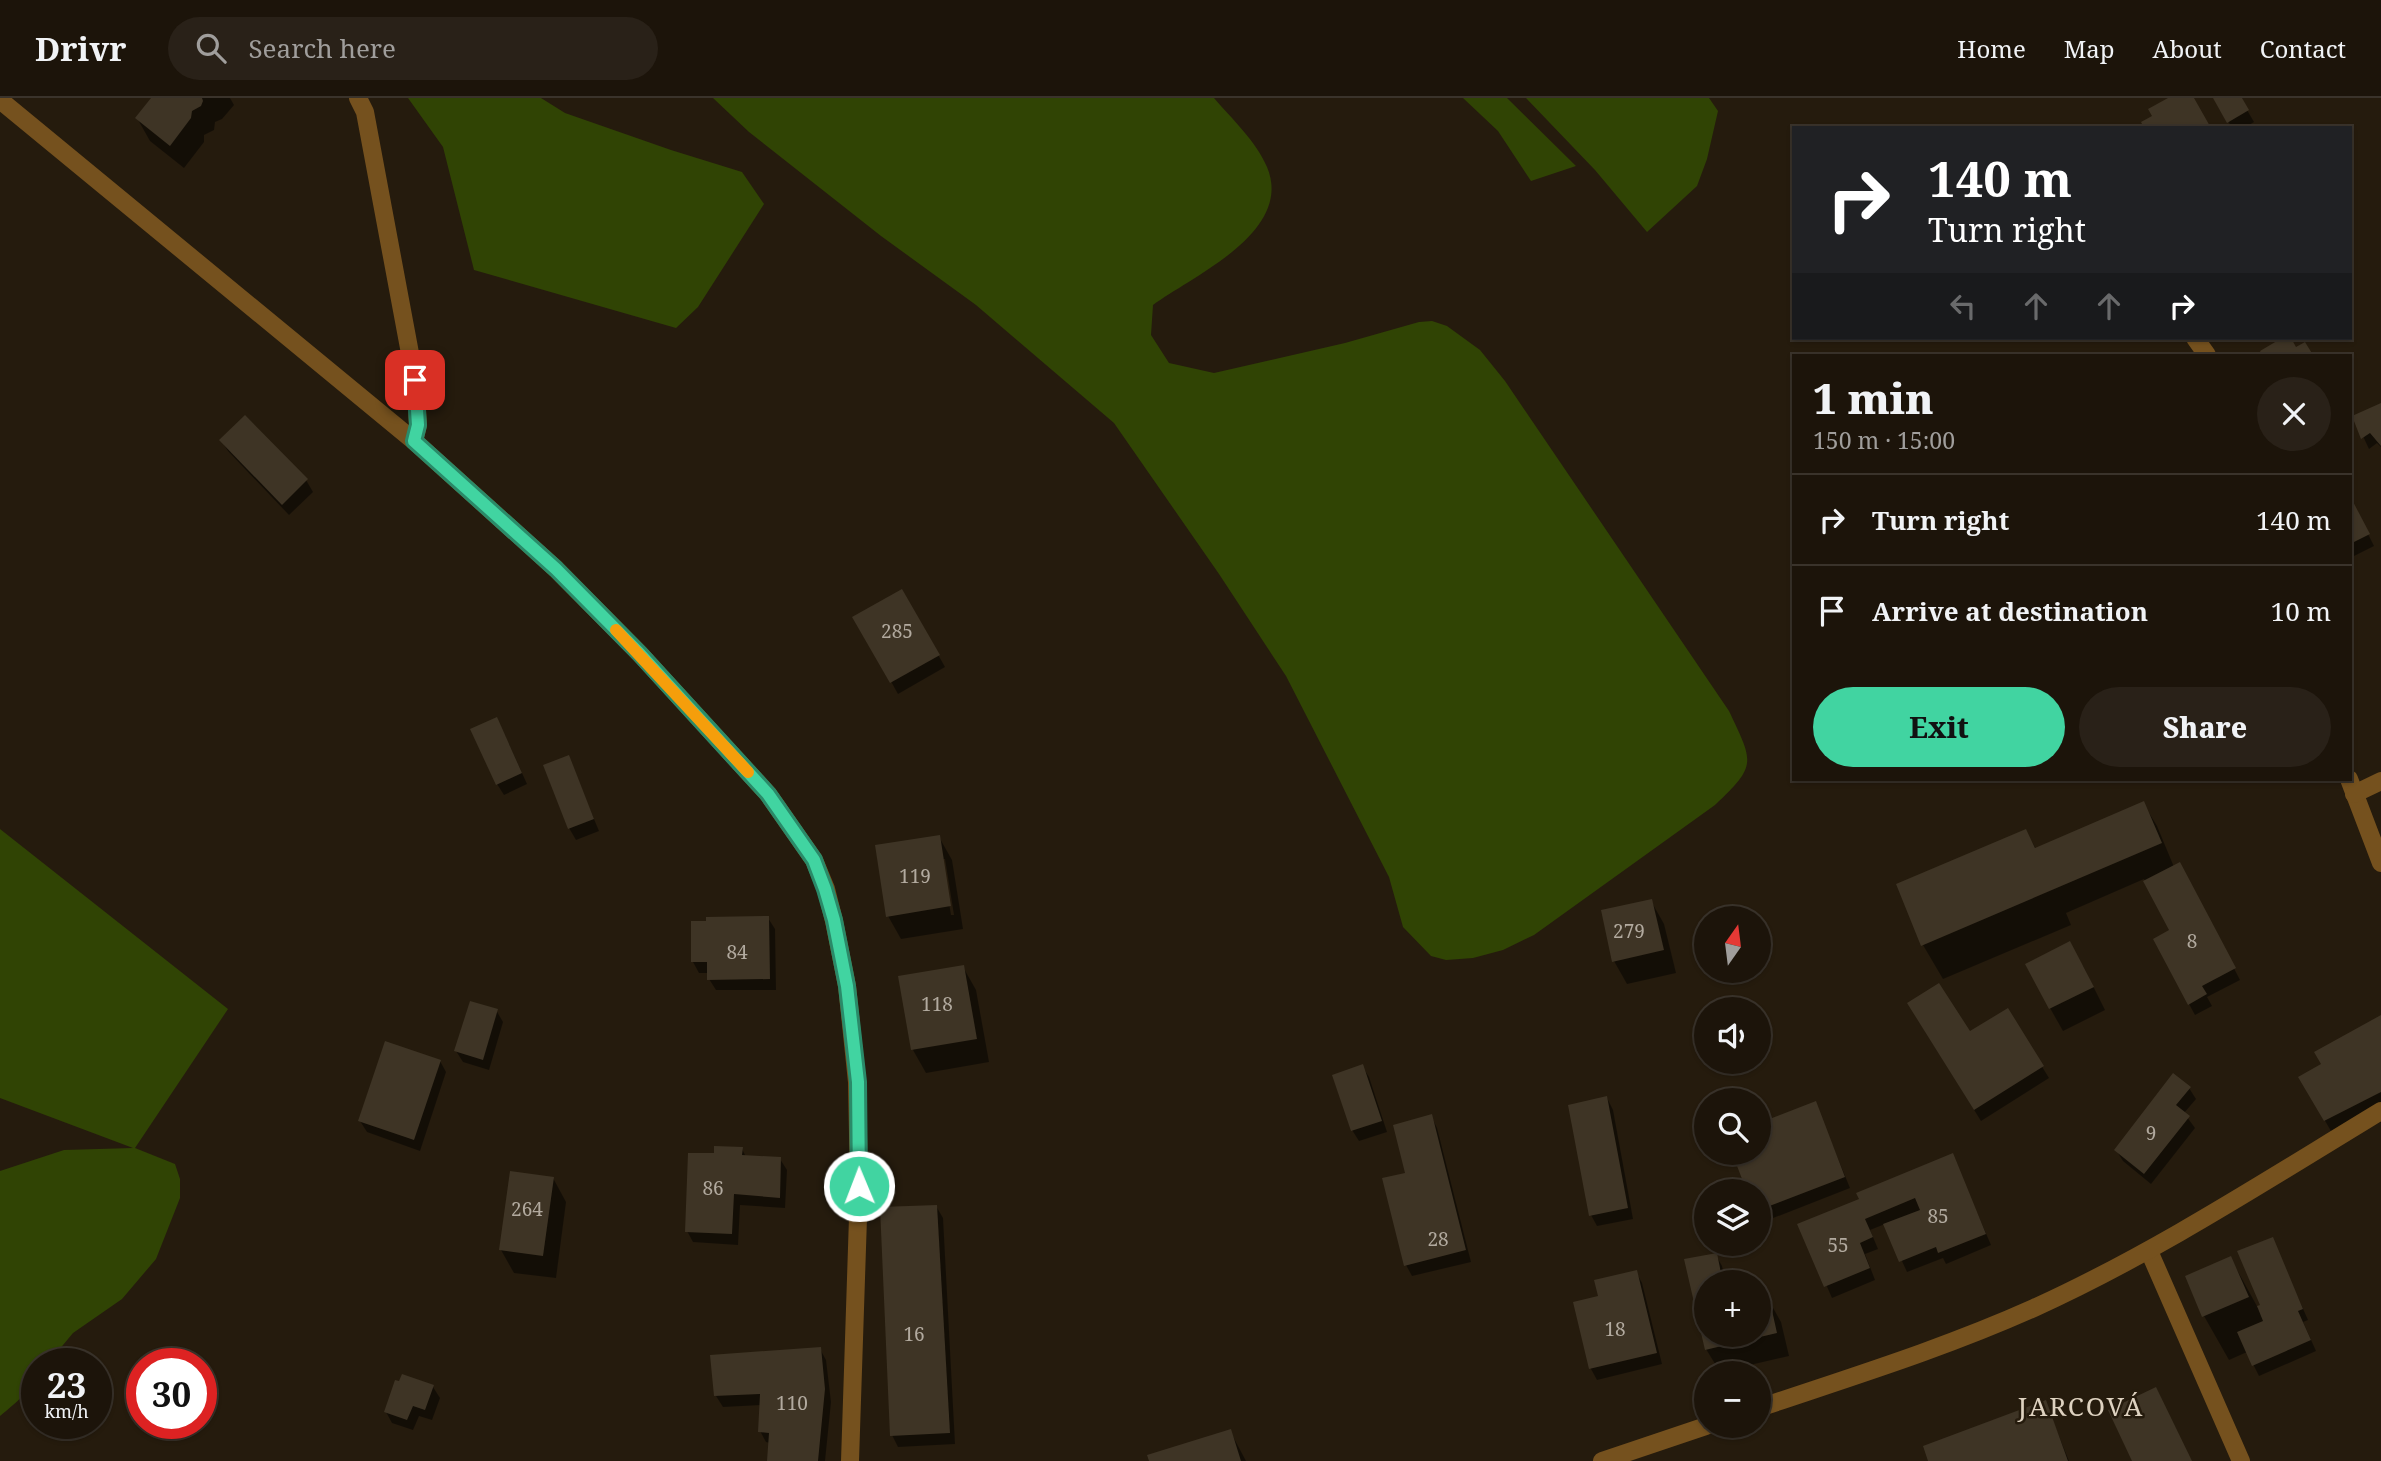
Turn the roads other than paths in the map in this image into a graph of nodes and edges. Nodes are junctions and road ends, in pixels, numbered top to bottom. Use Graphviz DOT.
graph roads {
  1 [pos="358,98"];
  2 [pos="0,100"];
  3 [pos="414,441"];
  4 [pos="2381,781"];
  5 [pos="2351,786"];
  6 [pos="2381,863"];
  7 [pos="2381,1111"];
  8 [pos="2149,1251"];
  9 [pos="1771,1404"];
  10 [pos="1694,1430"];
  11 [pos="850,1461"];
  12 [pos="1602,1461"];
  13 [pos="2241,1461"];
  1 -- 3 [label="street"];
  2 -- 3 [label="street"];
  3 -- 11 [label="street"];
  4 -- 5 [label="street"];
  5 -- 6 [label="street"];
  7 -- 8 [label="street"];
  8 -- 9 [label="street"];
  8 -- 13 [label="street"];
  10 -- 12 [label="street"];
}
